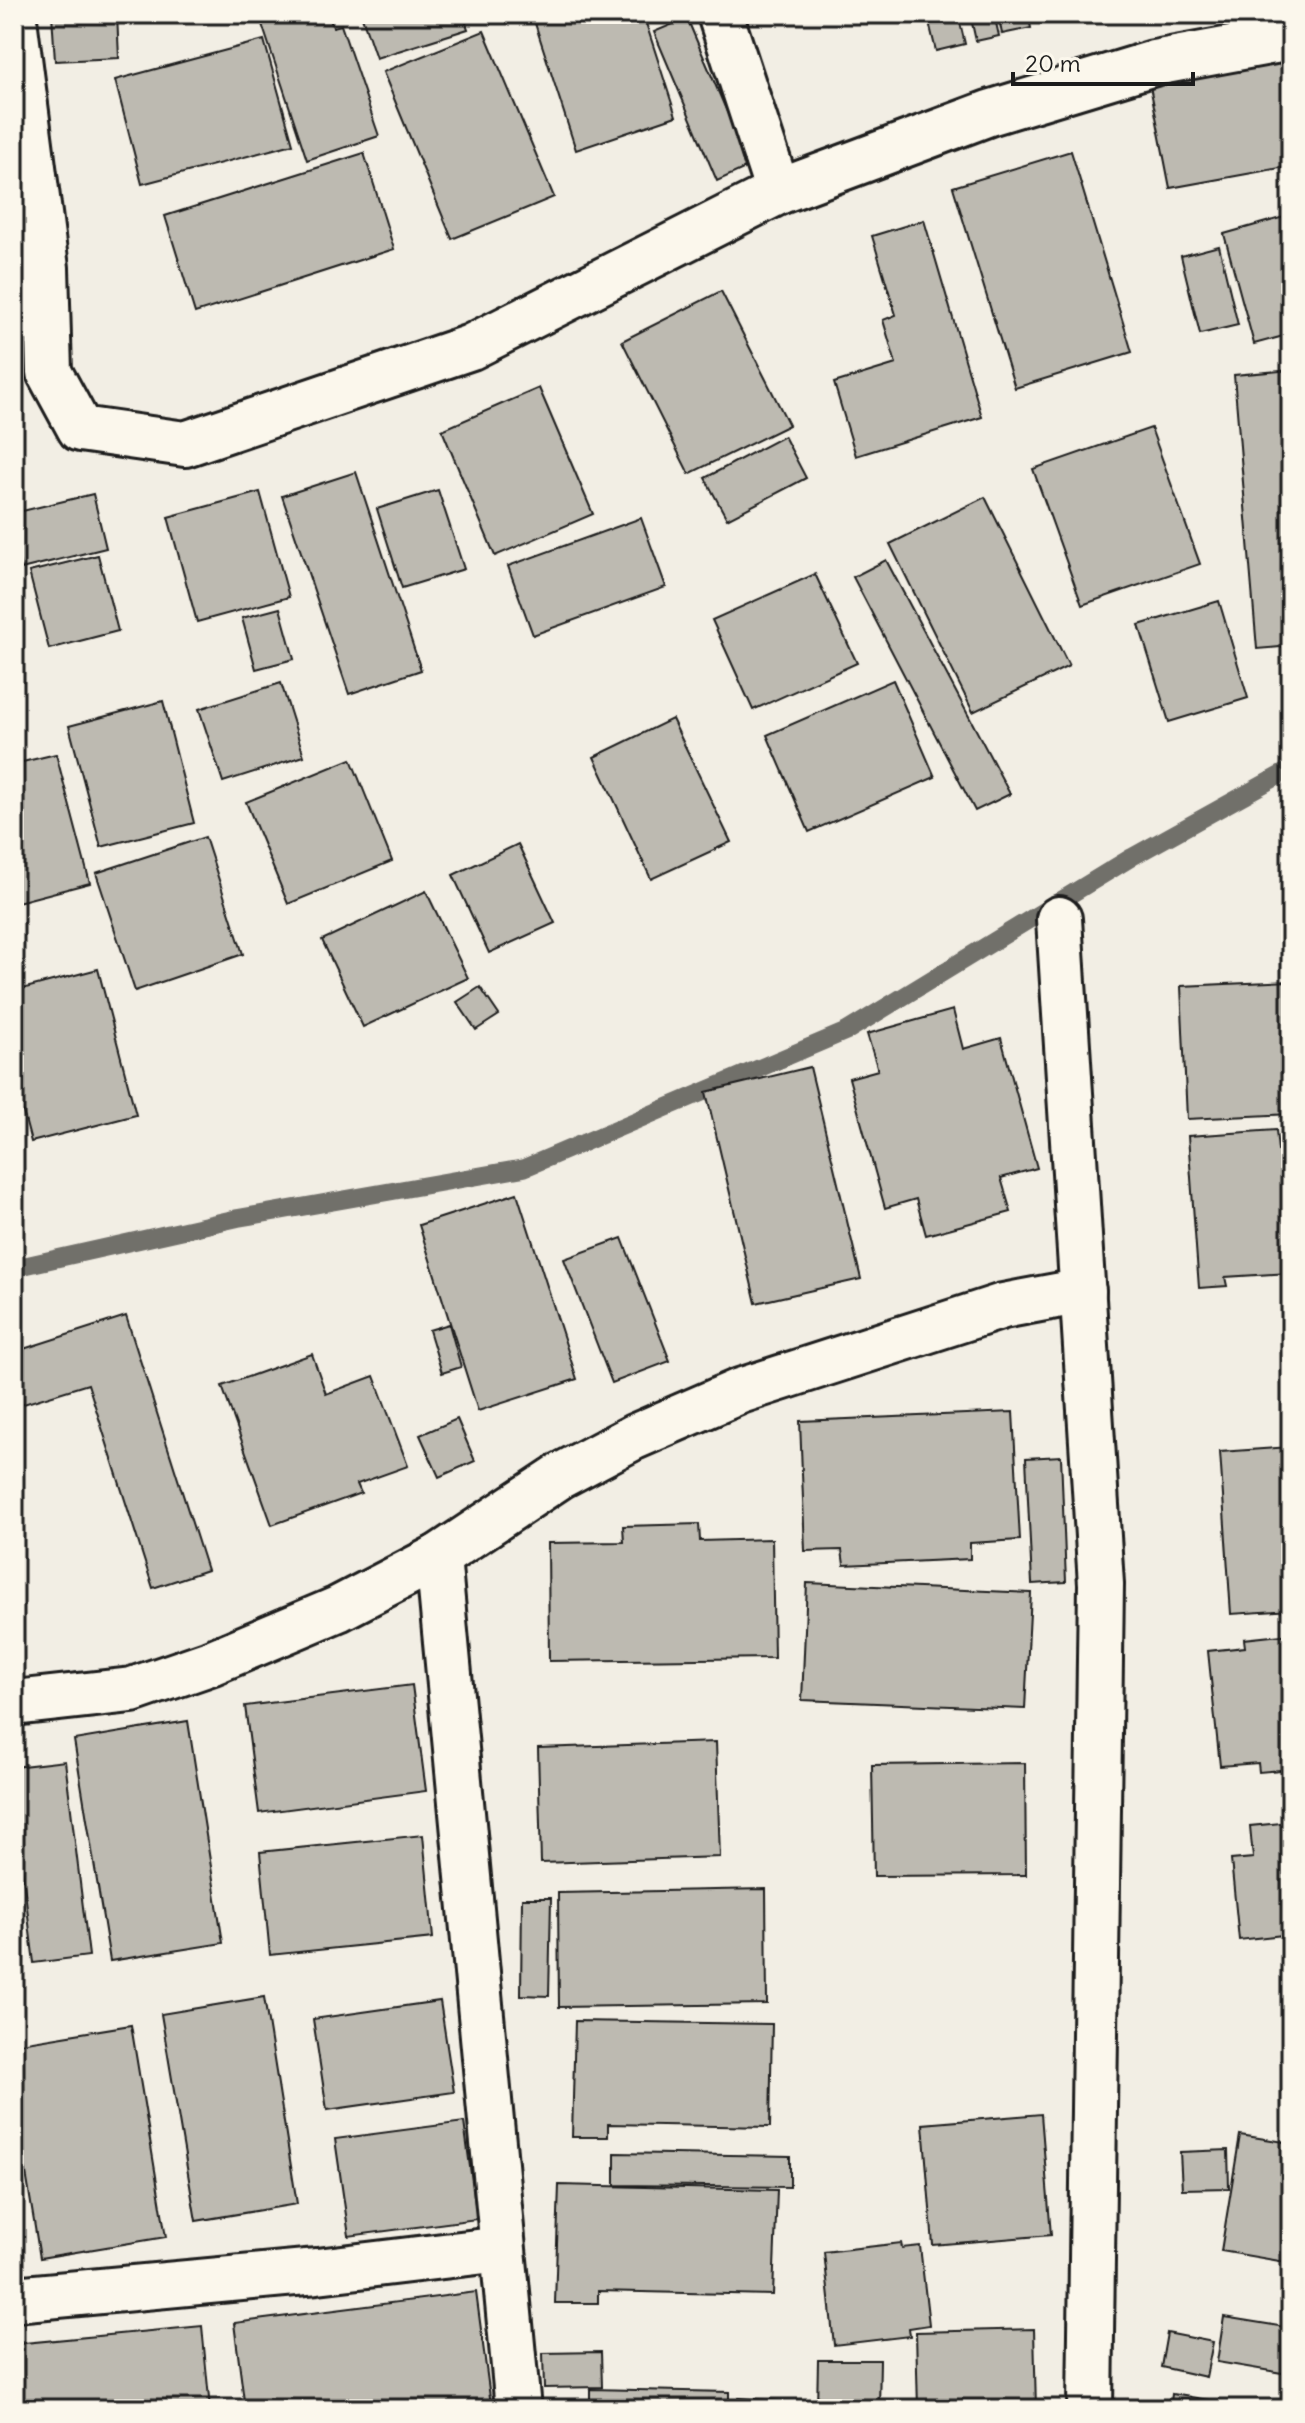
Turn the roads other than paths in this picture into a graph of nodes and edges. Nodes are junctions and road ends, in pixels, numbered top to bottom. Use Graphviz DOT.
graph roads {
  1 [pos="720,14"];
  2 [pos="14,19"];
  3 [pos="1291,38"];
  4 [pos="778,192"];
  5 [pos="1059,919"];
  6 [pos="1083,1291"];
  7 [pos="438,1557"];
  8 [pos="14,1703"];
  9 [pos="502,2249"];
  10 [pos="14,2299"];
  11 [pos="518,2409"];
  12 [pos="1090,2409"];
  1 -- 4 [label="street"];
  2 -- 4 [label="street"];
  3 -- 4 [label="street"];
  5 -- 6 [label="street"];
  6 -- 7 [label="street"];
  6 -- 12 [label="street"];
  7 -- 8 [label="street"];
  7 -- 9 [label="street"];
  9 -- 10 [label="street"];
  9 -- 11 [label="street"];
}
